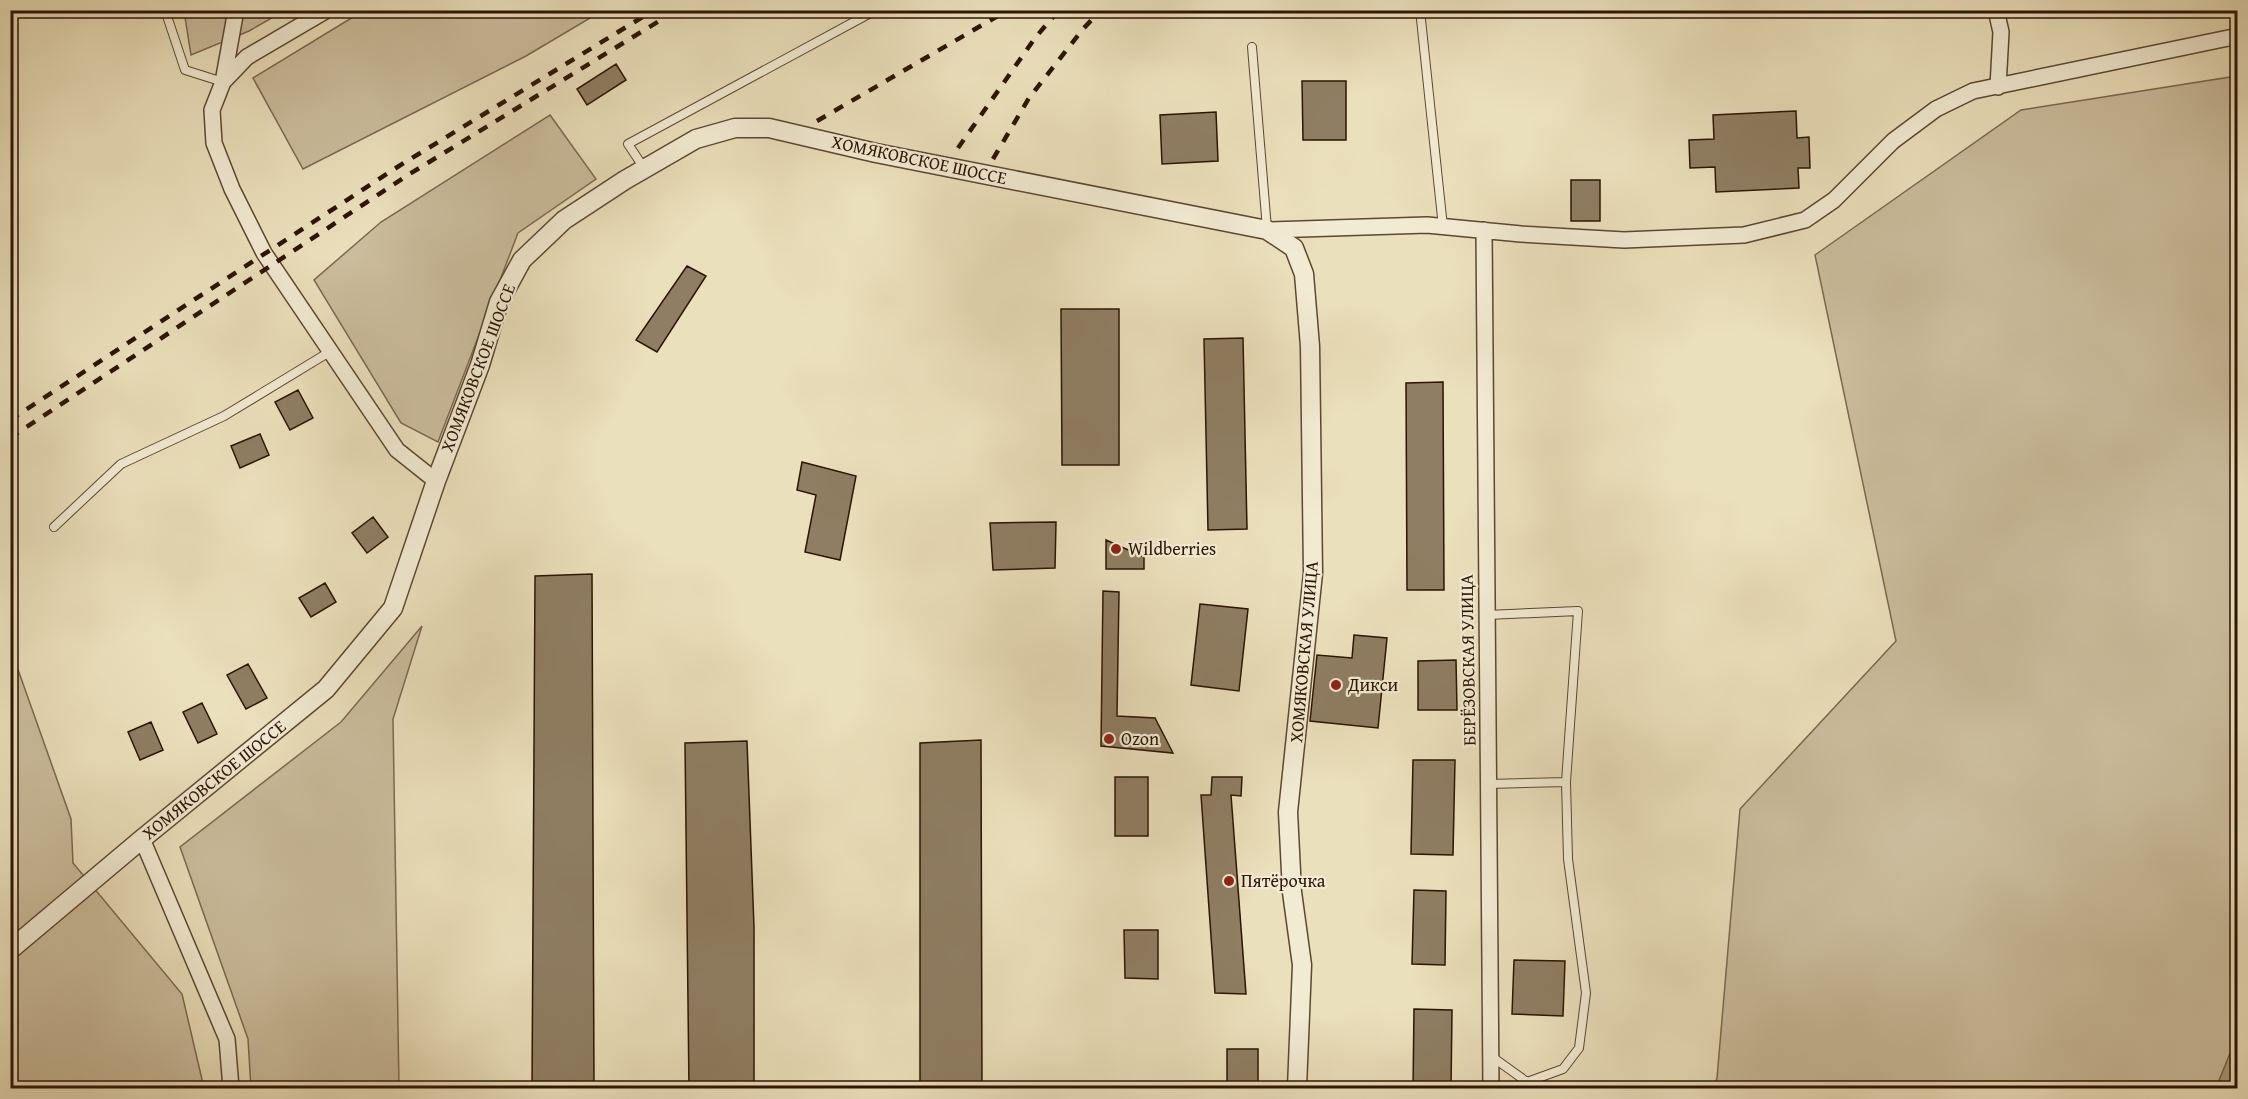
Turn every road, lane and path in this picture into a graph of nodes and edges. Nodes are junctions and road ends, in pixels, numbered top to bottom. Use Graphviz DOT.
graph roads {
  1 [pos="165,10"];
  2 [pos="236,10"];
  3 [pos="327,10"];
  4 [pos="876,10"];
  5 [pos="1420,10"];
  6 [pos="1996,10"];
  7 [pos="2238,36"];
  8 [pos="1252,47"];
  9 [pos="223,82"];
  10 [pos="1998,87"];
  11 [pos="645,169"];
  12 [pos="1443,226"];
  13 [pos="1267,230"];
  14 [pos="1484,230"];
  15 [pos="331,351"];
  16 [pos="436,481"];
  17 [pos="54,527"];
  18 [pos="1487,615"];
  19 [pos="1566,782"];
  20 [pos="1489,784"];
  21 [pos="142,839"];
  22 [pos="10,950"];
  23 [pos="1491,1056"];
  24 [pos="1527,1082"];
  25 [pos="231,1089"];
  26 [pos="1297,1089"];
  27 [pos="1491,1089"];
  28 [pos="1515,1089"];
  1 -- 9 [label="lane"];
  2 -- 9 [label="street"];
  3 -- 9 [label="street"];
  4 -- 11 [label="lane"];
  5 -- 12 [label="lane"];
  6 -- 10 [label="street"];
  7 -- 10 [label="street"];
  8 -- 13 [label="lane"];
  9 -- 15 [label="street"];
  10 -- 14 [label="street"];
  11 -- 13 [label="street, ХОМЯКОВСКОЕ ШОССЕ"];
  11 -- 16 [label="street, ХОМЯКОВСКОЕ ШОССЕ"];
  12 -- 13 [label="street"];
  12 -- 14 [label="street"];
  13 -- 26 [label="street, ХОМЯКОВСКАЯ УЛИЦА"];
  14 -- 18 [label="street, БЕРЁЗОВСКАЯ УЛИЦА"];
  15 -- 16 [label="street"];
  15 -- 17 [label="lane"];
  16 -- 21 [label="street, ХОМЯКОВСКОЕ ШОССЕ"];
  18 -- 19 [label="lane"];
  18 -- 20 [label="street, БЕРЁЗОВСКАЯ УЛИЦА"];
  19 -- 20 [label="lane"];
  19 -- 24 [label="lane"];
  20 -- 23 [label="street, БЕРЁЗОВСКАЯ УЛИЦА"];
  21 -- 22 [label="street, ХОМЯКОВСКОЕ ШОССЕ"];
  21 -- 25 [label="street"];
  23 -- 24 [label="lane"];
  23 -- 27 [label="street, БЕРЁЗОВСКАЯ УЛИЦА"];
  24 -- 28 [label="lane"];
}
